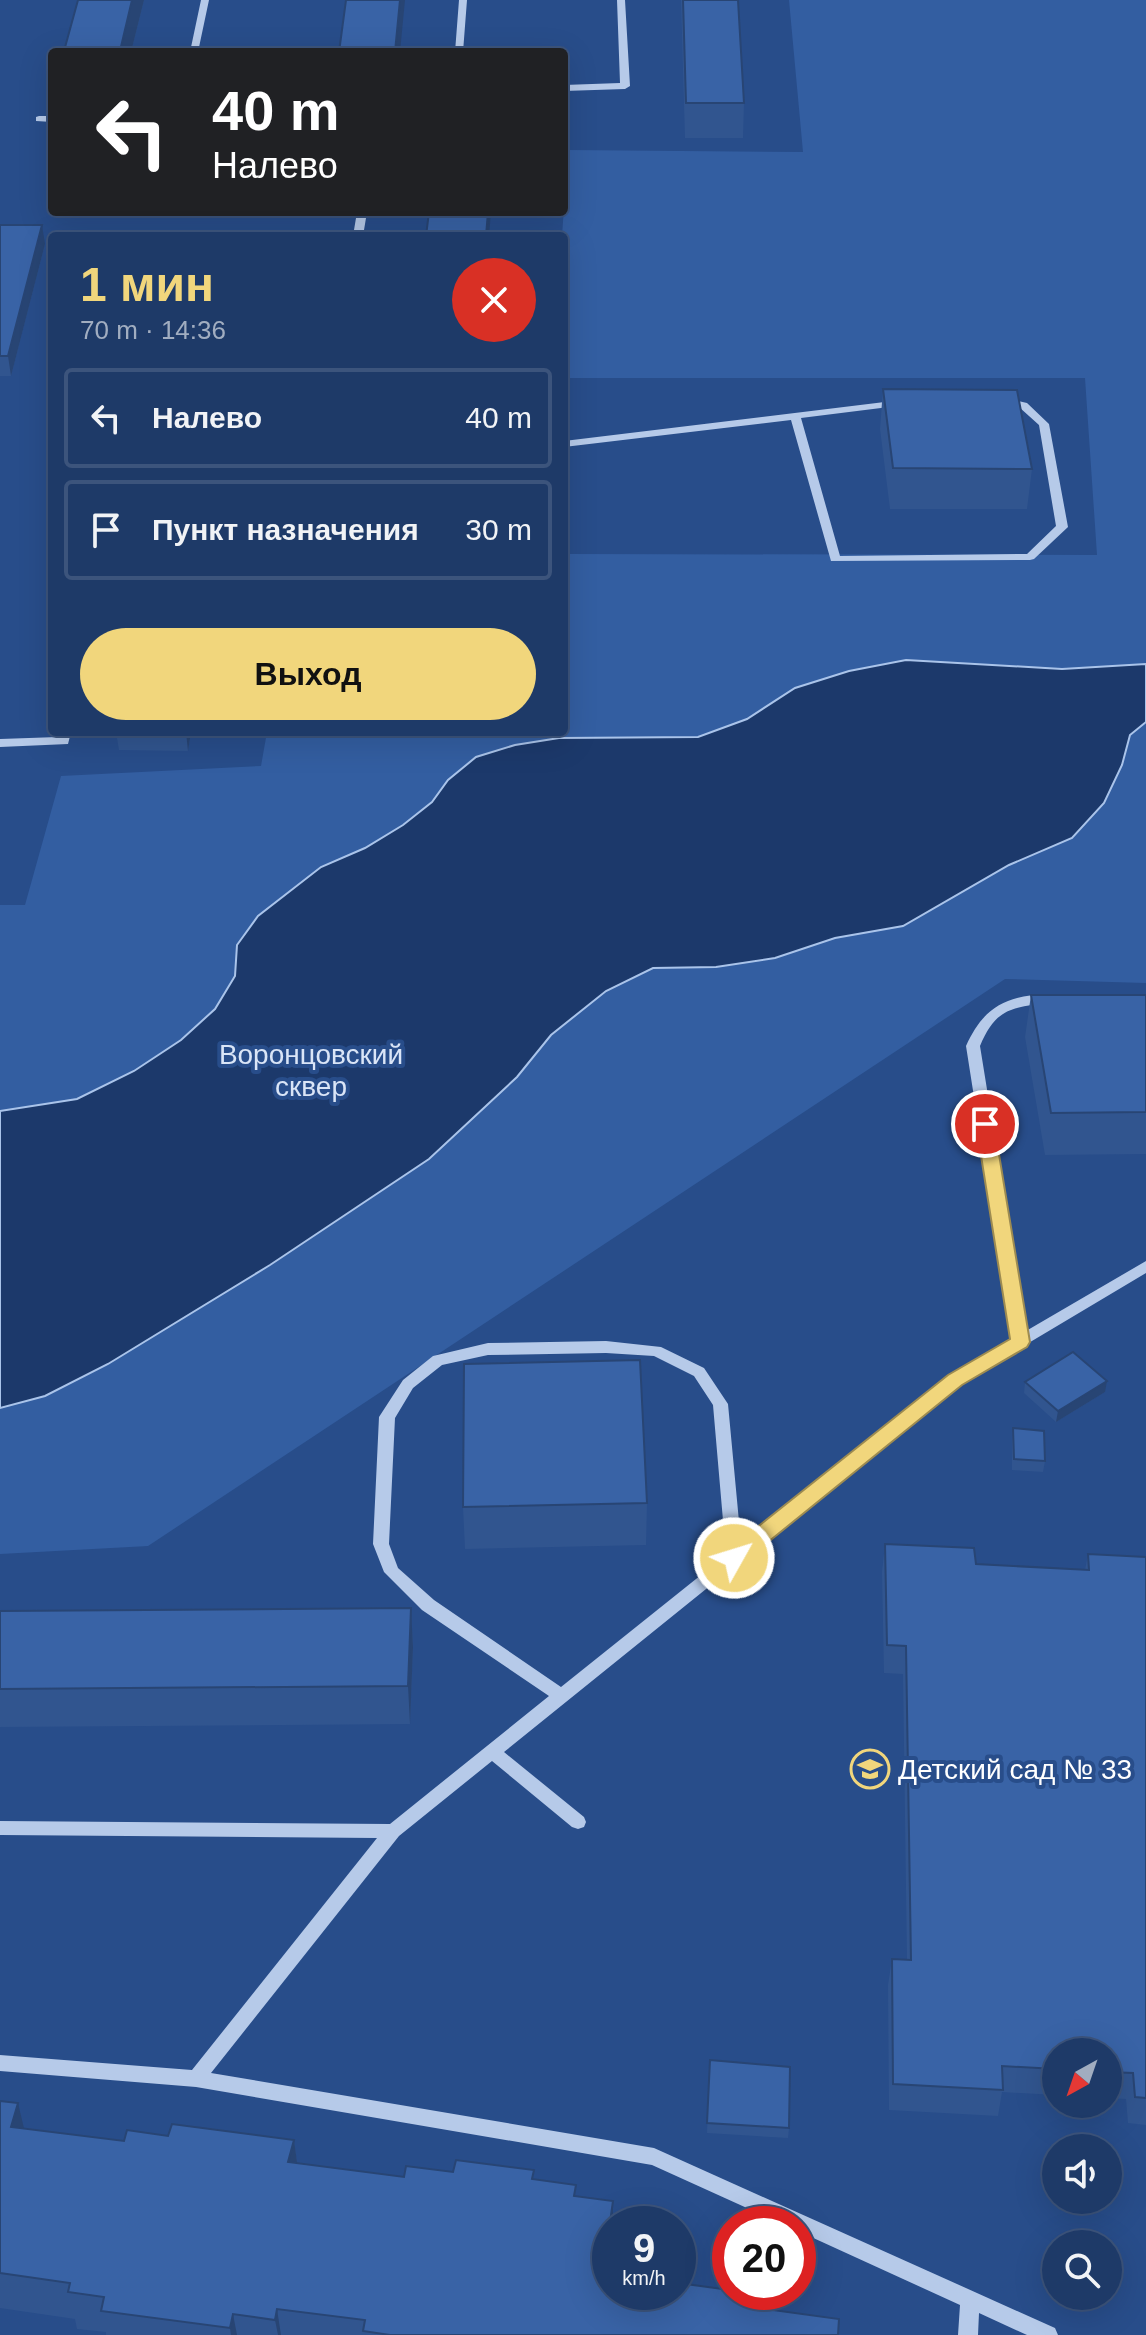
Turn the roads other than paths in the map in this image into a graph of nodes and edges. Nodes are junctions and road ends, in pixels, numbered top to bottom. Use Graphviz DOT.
graph roads {
  1 [pos="205,0"];
  2 [pos="463,0"];
  3 [pos="621,0"];
  4 [pos="195,48"];
  5 [pos="459,48"];
  6 [pos="568,88"];
  7 [pos="39,119"];
  8 [pos="48,119"];
  9 [pos="994,399"];
  10 [pos="910,401"];
  11 [pos="795,415"];
  12 [pos="568,443"];
  13 [pos="65,736"];
  14 [pos="0,743"];
  15 [pos="1073,998"];
  16 [pos="1146,1266"];
  17 [pos="1020,1342"];
  18 [pos="734,1558"];
  19 [pos="562,1696"];
  20 [pos="492,1752"];
  21 [pos="578,1822"];
  22 [pos="0,1828"];
  23 [pos="393,1831"];
  24 [pos="0,2063"];
  25 [pos="196,2079"];
  26 [pos="970,2298"];
  27 [pos="968,2335"];
  28 [pos="1048,2335"];
  1 -- 4 [label="lane"];
  2 -- 5 [label="lane"];
  3 -- 6 [label="lane"];
  7 -- 8 [label="lane"];
  9 -- 11 [label="lane"];
  10 -- 11 [label="lane"];
  11 -- 12 [label="lane"];
  13 -- 14 [label="lane"];
  15 -- 17 [label="lane"];
  16 -- 17 [label="lane"];
  17 -- 18 [label="lane"];
  18 -- 19 [label="lane"];
  18 -- 19 [label="lane"];
  19 -- 20 [label="lane"];
  20 -- 21 [label="lane"];
  20 -- 23 [label="lane"];
  22 -- 23 [label="lane"];
  23 -- 25 [label="lane"];
  24 -- 25 [label="lane"];
  25 -- 26 [label="lane"];
  26 -- 27 [label="lane"];
  26 -- 28 [label="lane"];
}
